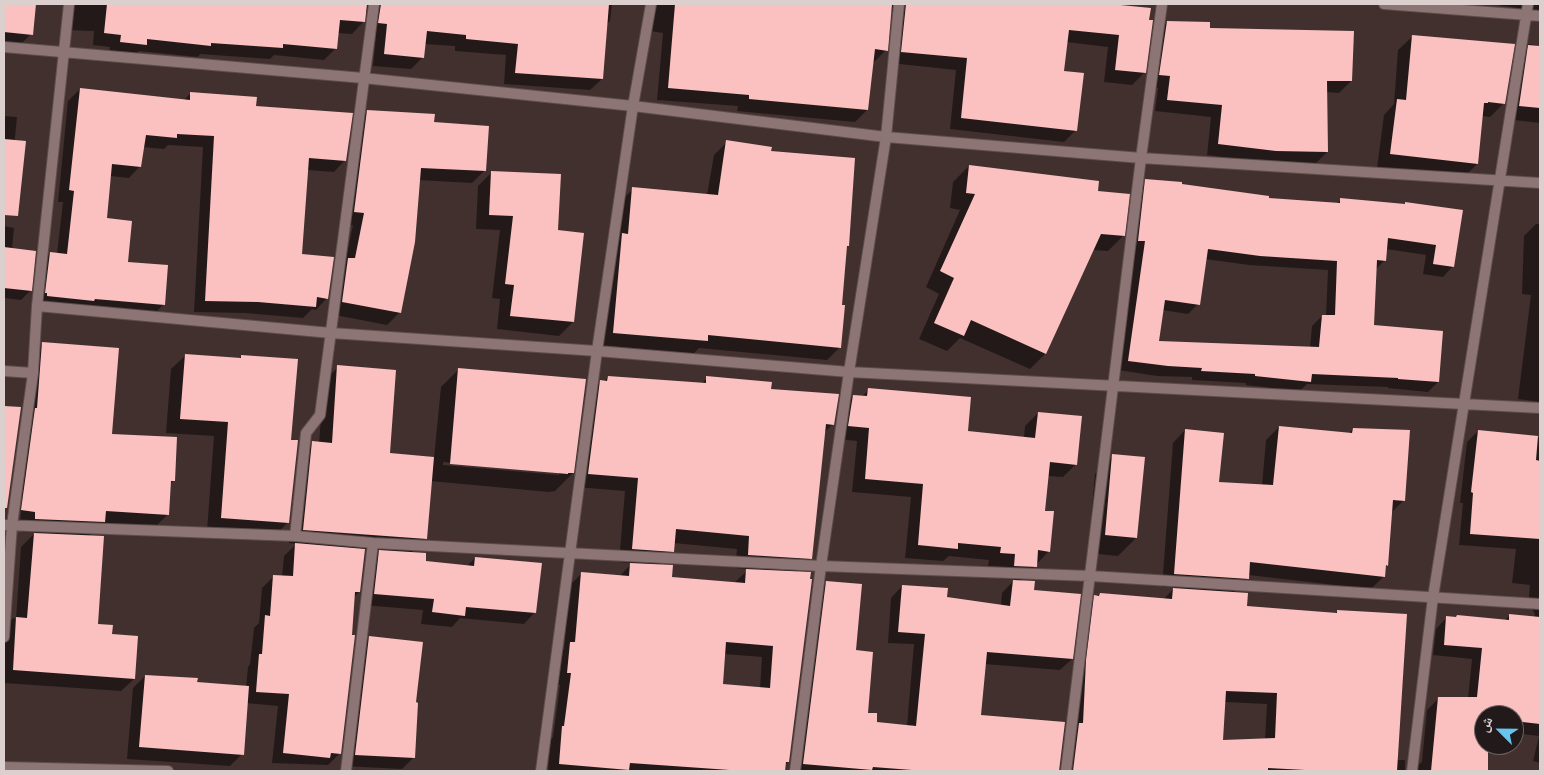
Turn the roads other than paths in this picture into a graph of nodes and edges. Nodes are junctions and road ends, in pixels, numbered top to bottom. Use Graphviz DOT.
graph roads {
  1 [pos="69,4"];
  2 [pos="374,4"];
  3 [pos="651,4"];
  4 [pos="899,4"];
  5 [pos="1162,4"];
  6 [pos="1384,4"];
  7 [pos="1528,4"];
  8 [pos="1527,15"];
  9 [pos="1540,16"];
  10 [pos="4,47"];
  11 [pos="64,52"];
  12 [pos="363,78"];
  13 [pos="633,106"];
  14 [pos="886,137"];
  15 [pos="1141,158"];
  16 [pos="1499,179"];
  17 [pos="1540,183"];
  18 [pos="37,306"];
  19 [pos="330,333"];
  20 [pos="597,351"];
  21 [pos="4,371"];
  22 [pos="849,372"];
  23 [pos="33,373"];
  24 [pos="1113,384"];
  25 [pos="1464,402"];
  26 [pos="1540,408"];
  27 [pos="8,525"];
  28 [pos="295,536"];
  29 [pos="373,543"];
  30 [pos="570,553"];
  31 [pos="821,566"];
  32 [pos="1090,576"];
  33 [pos="1433,597"];
  34 [pos="1540,604"];
  35 [pos="4,637"];
  36 [pos="4,767"];
  37 [pos="168,771"];
  38 [pos="346,771"];
  39 [pos="541,771"];
  40 [pos="795,771"];
  41 [pos="1066,771"];
  42 [pos="1412,771"];
  1 -- 11 [label="street"];
  2 -- 12 [label="street"];
  3 -- 13 [label="street"];
  4 -- 14 [label="street"];
  5 -- 15 [label="street"];
  6 -- 8 [label="street"];
  7 -- 8 [label="street"];
  8 -- 9 [label="street"];
  8 -- 16 [label="street"];
  10 -- 11 [label="street"];
  11 -- 12 [label="street"];
  11 -- 18 [label="street"];
  12 -- 13 [label="street"];
  12 -- 19 [label="street"];
  13 -- 14 [label="street"];
  13 -- 20 [label="street"];
  14 -- 15 [label="street"];
  14 -- 22 [label="street"];
  15 -- 16 [label="street"];
  15 -- 24 [label="street"];
  16 -- 17 [label="street"];
  16 -- 25 [label="street"];
  18 -- 19 [label="street"];
  18 -- 23 [label="street"];
  19 -- 20 [label="street"];
  19 -- 28 [label="street"];
  20 -- 22 [label="street"];
  20 -- 30 [label="street"];
  21 -- 23 [label="street"];
  22 -- 24 [label="street"];
  22 -- 31 [label="street"];
  23 -- 27 [label="street"];
  24 -- 25 [label="street"];
  24 -- 32 [label="street"];
  25 -- 26 [label="street"];
  25 -- 33 [label="street"];
  27 -- 28 [label="street"];
  27 -- 35 [label="street"];
  28 -- 29 [label="street"];
  29 -- 30 [label="street"];
  29 -- 38 [label="street"];
  30 -- 31 [label="street"];
  30 -- 39 [label="street"];
  31 -- 32 [label="street"];
  31 -- 40 [label="street"];
  32 -- 33 [label="street"];
  32 -- 41 [label="street"];
  33 -- 34 [label="street"];
  33 -- 42 [label="street"];
  36 -- 37 [label="street"];
}
